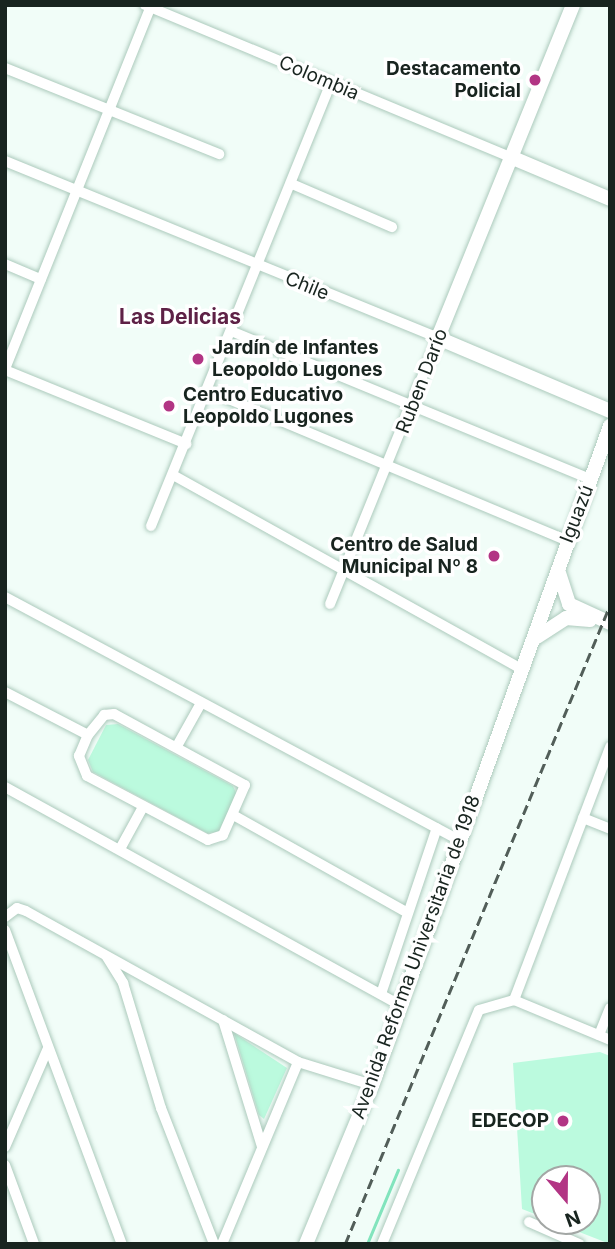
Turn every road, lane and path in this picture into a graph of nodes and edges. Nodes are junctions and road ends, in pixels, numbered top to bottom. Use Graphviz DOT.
graph roads {
  1 [pos="573,5"];
  2 [pos="582,5"];
  3 [pos="149,6"];
  4 [pos="5,68"];
  5 [pos="331,83"];
  6 [pos="109,110"];
  7 [pos="219,154"];
  8 [pos="513,158"];
  9 [pos="5,161"];
  10 [pos="292,184"];
  11 [pos="77,191"];
  12 [pos="610,199"];
  13 [pos="392,227"];
  14 [pos="5,264"];
  15 [pos="260,267"];
  16 [pos="41,279"];
  17 [pos="231,331"];
  18 [pos="438,338"];
  19 [pos="5,370"];
  20 [pos="207,390"];
  21 [pos="411,408"];
  22 [pos="610,411"];
  23 [pos="610,426"];
  24 [pos="186,444"];
  25 [pos="388,467"];
  26 [pos="173,475"];
  27 [pos="590,479"];
  28 [pos="151,526"];
  29 [pos="566,540"];
  30 [pos="342,572"];
  31 [pos="5,597"];
  32 [pos="330,604"];
  33 [pos="560,607"];
  34 [pos="606,622"];
  35 [pos="535,640"];
  36 [pos="522,669"];
  37 [pos="5,692"];
  38 [pos="201,703"];
  39 [pos="88,735"];
  40 [pos="177,746"];
  41 [pos="610,747"];
  42 [pos="5,787"];
  43 [pos="143,807"];
  44 [pos="235,816"];
  45 [pos="583,818"];
  46 [pos="437,828"];
  47 [pos="610,829"];
  48 [pos="457,839"];
  49 [pos="120,849"];
  50 [pos="408,913"];
  51 [pos="5,917"];
  52 [pos="5,930"];
  53 [pos="106,956"];
  54 [pos="381,994"];
  55 [pos="514,1000"];
  56 [pos="397,1003"];
  57 [pos="610,1008"];
  58 [pos="223,1020"];
  59 [pos="599,1035"];
  60 [pos="610,1040"];
  61 [pos="48,1048"];
  62 [pos="298,1062"];
  63 [pos="372,1085"];
  64 [pos="5,1147"];
  65 [pos="262,1147"];
  66 [pos="5,1165"];
  67 [pos="529,1222"];
  68 [pos="559,1239"];
  69 [pos="34,1244"];
  70 [pos="122,1244"];
  71 [pos="214,1244"];
  72 [pos="222,1244"];
  73 [pos="306,1244"];
  74 [pos="382,1244"];
  75 [pos="579,1244"];
  1 -- 8 [label="main road, Ruben Darío"];
  2 -- 8 [label="main road, Ruben Darío"];
  3 -- 5 [label="street, Colombia"];
  3 -- 6 [label="street"];
  4 -- 6 [label="street"];
  5 -- 8 [label="street, Colombia"];
  5 -- 10 [label="street"];
  6 -- 7 [label="street"];
  6 -- 11 [label="street"];
  8 -- 12 [label="main road, Colombia"];
  8 -- 18 [label="main road, Ruben Darío"];
  9 -- 11 [label="street, Chile"];
  10 -- 13 [label="street"];
  10 -- 15 [label="street"];
  11 -- 15 [label="street, Chile"];
  11 -- 16 [label="street"];
  14 -- 16 [label="street"];
  15 -- 17 [label="street"];
  15 -- 18 [label="street, Chile"];
  16 -- 19 [label="street"];
  17 -- 20 [label="street"];
  17 -- 21 [label="street"];
  18 -- 21 [label="street, Ruben Darío"];
  18 -- 22 [label="main road, Chile"];
  19 -- 24 [label="street"];
  20 -- 24 [label="street"];
  20 -- 25 [label="street"];
  21 -- 25 [label="street, Ruben Darío"];
  21 -- 27 [label="street"];
  23 -- 27 [label="main road, Iguazú"];
  24 -- 26 [label="street"];
  25 -- 29 [label="street"];
  25 -- 30 [label="street, Ruben Darío"];
  26 -- 28 [label="street"];
  26 -- 30 [label="street"];
  27 -- 29 [label="main road, Iguazú"];
  29 -- 33 [label="main road, Iguazú"];
  30 -- 32 [label="street, Ruben Darío"];
  30 -- 36 [label="street"];
  31 -- 38 [label="street"];
  33 -- 34 [label="main road"];
  33 -- 35 [label="main road"];
  33 -- 35 [label="main road"];
  35 -- 36 [label="main road"];
  36 -- 48 [label="main road, Avenida Reforma Universitaria de 1918"];
  37 -- 39 [label="street"];
  38 -- 40 [label="street"];
  38 -- 46 [label="street"];
  39 -- 40 [label="street"];
  39 -- 43 [label="street"];
  40 -- 44 [label="street"];
  41 -- 45 [label="street"];
  42 -- 49 [label="street"];
  43 -- 44 [label="street"];
  43 -- 49 [label="street"];
  44 -- 50 [label="street"];
  45 -- 47 [label="street"];
  45 -- 55 [label="street"];
  46 -- 48 [label="street"];
  46 -- 50 [label="street"];
  48 -- 56 [label="main road, Avenida Reforma Universitaria de 1918"];
  49 -- 54 [label="street"];
  50 -- 54 [label="street"];
  51 -- 53 [label="street"];
  52 -- 61 [label="street"];
  53 -- 58 [label="street"];
  53 -- 71 [label="street"];
  54 -- 56 [label="street"];
  55 -- 59 [label="street"];
  55 -- 74 [label="street"];
  56 -- 63 [label="main road, Avenida Reforma Universitaria de 1918"];
  57 -- 59 [label="street"];
  58 -- 62 [label="street"];
  58 -- 65 [label="street"];
  59 -- 60 [label="street"];
  61 -- 64 [label="street"];
  61 -- 70 [label="street"];
  62 -- 63 [label="street"];
  62 -- 65 [label="street"];
  63 -- 73 [label="main road, Avenida Reforma Universitaria de 1918"];
  65 -- 72 [label="street"];
  66 -- 69 [label="street"];
  67 -- 68 [label="street"];
  68 -- 75 [label="street"];
}
